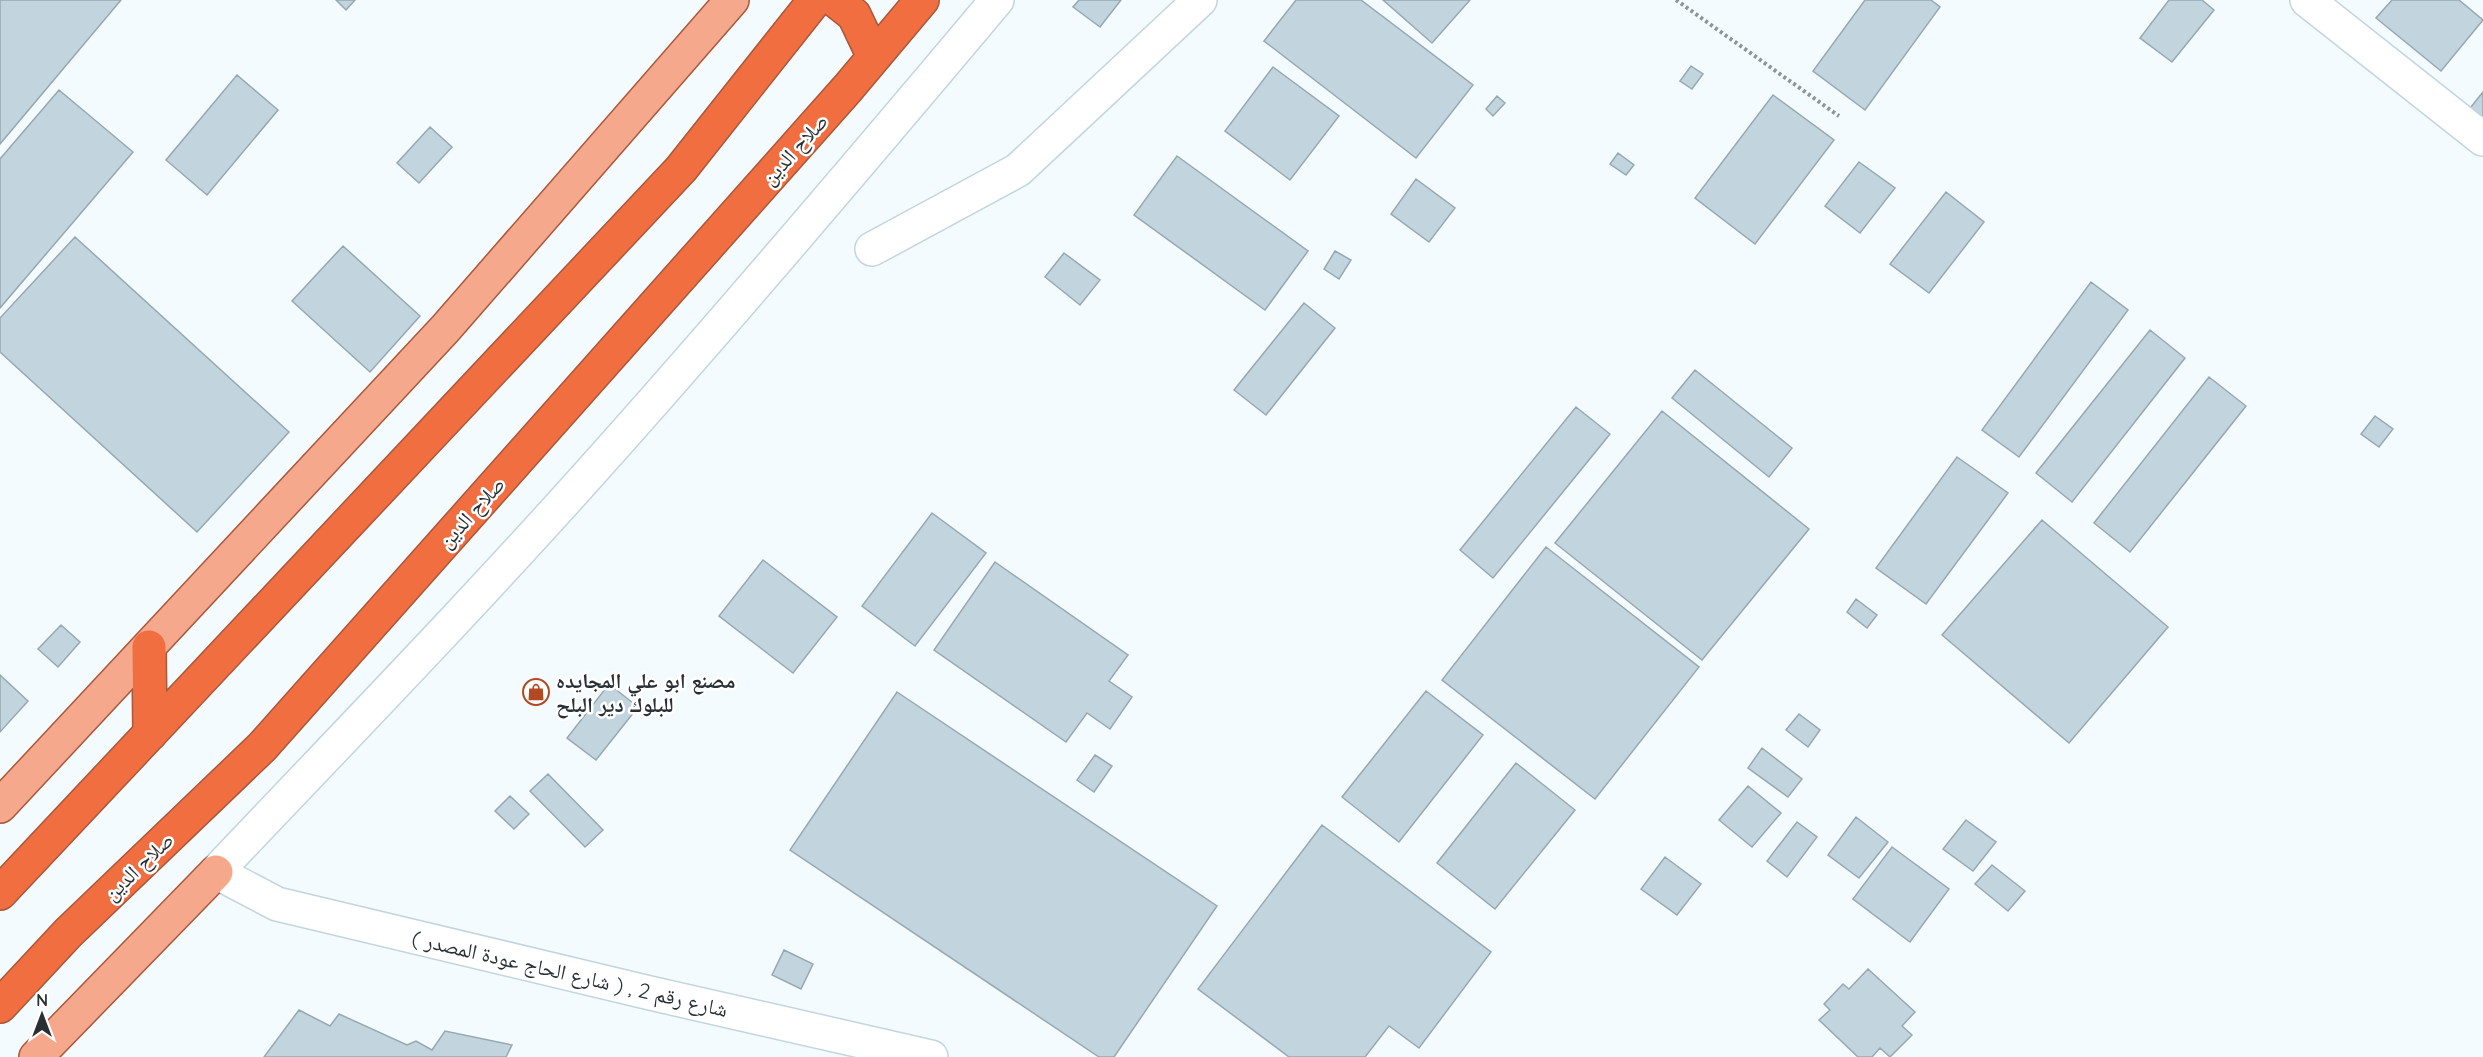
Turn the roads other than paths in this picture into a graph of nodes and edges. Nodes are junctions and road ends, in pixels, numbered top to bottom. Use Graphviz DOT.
graph roads {
  1 [pos="732,0"];
  2 [pos="815,0"];
  3 [pos="835,0"];
  4 [pos="922,0"];
  5 [pos="997,0"];
  6 [pos="1200,0"];
  7 [pos="2307,0"];
  8 [pos="874,57"];
  9 [pos="2483,139"];
  10 [pos="872,249"];
  11 [pos="149,647"];
  12 [pos="150,734"];
  13 [pos="0,806"];
  14 [pos="216,872"];
  15 [pos="0,893"];
  16 [pos="0,1006"];
  17 [pos="36,1057"];
  18 [pos="931,1057"];
  1 -- 11 [label="main road"];
  2 -- 12 [label="highway"];
  3 -- 8 [label="highway"];
  4 -- 8 [label="highway, صلاح الدين"];
  5 -- 14 [label="street"];
  6 -- 10 [label="street"];
  7 -- 9 [label="street"];
  8 -- 16 [label="highway, صلاح الدين"];
  11 -- 12 [label="highway"];
  11 -- 13 [label="main road"];
  12 -- 15 [label="highway"];
  14 -- 17 [label="main road"];
  14 -- 18 [label="street, شارع رقم 2 , ( شارع الحاج عودة المصدر )"];
}
